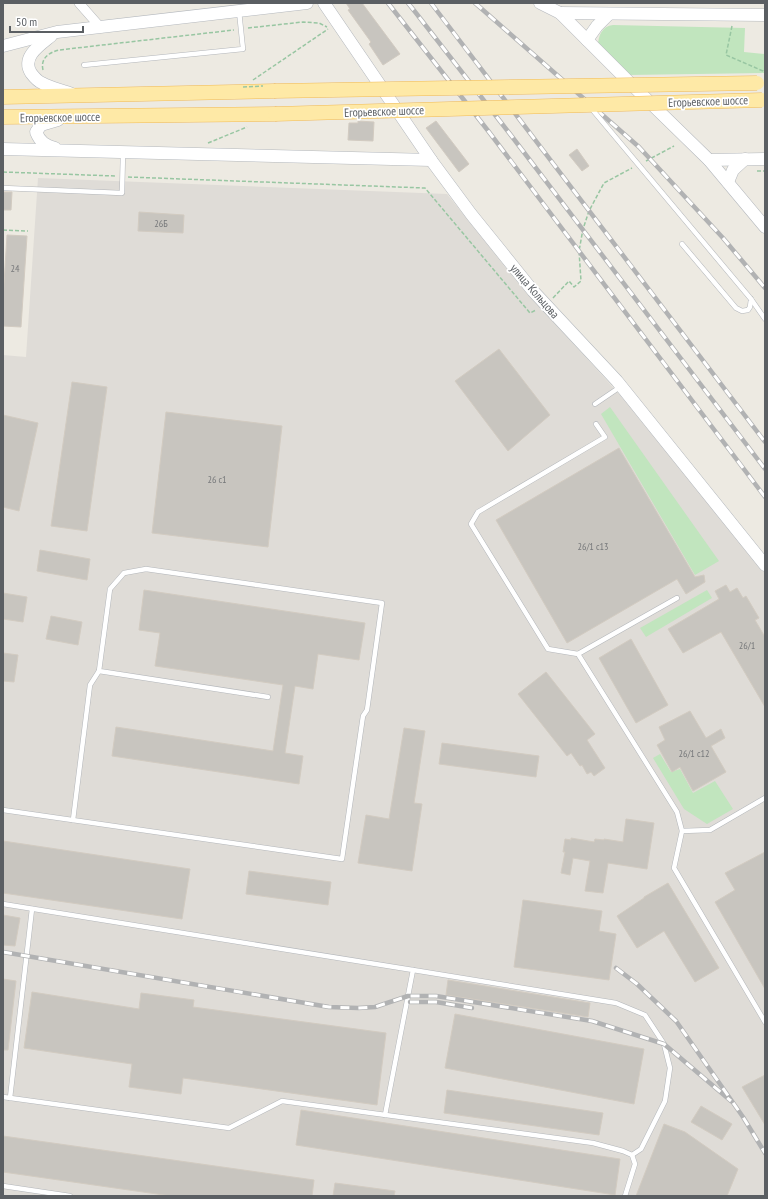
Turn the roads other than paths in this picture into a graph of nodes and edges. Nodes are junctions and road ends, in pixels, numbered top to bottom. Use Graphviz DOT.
graph roads {
  1 [pos="79,3"];
  2 [pos="307,3"];
  3 [pos="324,3"];
  4 [pos="540,3"];
  5 [pos="239,11"];
  6 [pos="560,13"];
  7 [pos="609,14"];
  8 [pos="765,16"];
  9 [pos="101,28"];
  10 [pos="57,32"];
  11 [pos="587,40"];
  12 [pos="3,46"];
  13 [pos="84,65"];
  14 [pos="762,79"];
  15 [pos="77,96"];
  16 [pos="3,97"];
  17 [pos="764,100"];
  18 [pos="589,105"];
  19 [pos="3,117"];
  20 [pos="74,117"];
  21 [pos="3,149"];
  22 [pos="72,151"];
  23 [pos="123,153"];
  24 [pos="765,159"];
  25 [pos="431,160"];
  26 [pos="709,160"];
  27 [pos="745,160"];
  28 [pos="728,182"];
  29 [pos="3,188"];
  30 [pos="765,227"];
  31 [pos="682,244"];
  32 [pos="751,298"];
  33 [pos="765,319"];
  34 [pos="621,386"];
  35 [pos="595,404"];
  36 [pos="596,424"];
  37 [pos="765,565"];
  38 [pos="677,598"];
  39 [pos="578,654"];
  40 [pos="99,671"];
  41 [pos="268,697"];
  42 [pos="765,798"];
  43 [pos="3,810"];
  44 [pos="73,820"];
  45 [pos="682,831"];
  46 [pos="3,904"];
  47 [pos="32,909"];
  48 [pos="413,970"];
  49 [pos="765,1022"];
  50 [pos="3,1097"];
  51 [pos="10,1098"];
  52 [pos="385,1115"];
  53 [pos="632,1155"];
  54 [pos="3,1186"];
  55 [pos="70,1196"];
  56 [pos="625,1196"];
  1 -- 9 [label="street"];
  2 -- 5 [label="street"];
  3 -- 25 [label="street, улица Кольцова"];
  4 -- 6 [label="street"];
  5 -- 9 [label="street"];
  5 -- 13 [label="lane"];
  6 -- 7 [label="street"];
  6 -- 11 [label="street"];
  7 -- 8 [label="street"];
  7 -- 11 [label="street"];
  9 -- 10 [label="street"];
  10 -- 12 [label="street"];
  10 -- 15 [label="street"];
  11 -- 26 [label="street"];
  14 -- 15 [label="main road, Егорьевское шоссе, bridge"];
  15 -- 16 [label="main road, Егорьевское шоссе"];
  17 -- 18 [label="main road, Егорьевское шоссе, bridge"];
  18 -- 20 [label="main road, Егорьевское шоссе, bridge"];
  18 -- 32 [label="lane, bridge"];
  19 -- 20 [label="main road, Егорьевское шоссе"];
  20 -- 22 [label="street"];
  21 -- 22 [label="street"];
  22 -- 23 [label="street"];
  23 -- 25 [label="street"];
  23 -- 29 [label="lane"];
  24 -- 27 [label="street"];
  25 -- 34 [label="street, улица Кольцова"];
  26 -- 27 [label="street"];
  26 -- 28 [label="street"];
  27 -- 28 [label="street"];
  28 -- 30 [label="street"];
  31 -- 32 [label="lane"];
  32 -- 33 [label="lane"];
  34 -- 35 [label="lane"];
  34 -- 37 [label="street, улица Кольцова"];
  36 -- 39 [label="lane"];
  38 -- 39 [label="lane"];
  39 -- 45 [label="lane"];
  40 -- 41 [label="lane"];
  40 -- 44 [label="lane"];
  40 -- 44 [label="lane"];
  42 -- 45 [label="lane"];
  43 -- 44 [label="lane"];
  45 -- 49 [label="lane"];
  46 -- 47 [label="lane"];
  47 -- 48 [label="lane"];
  47 -- 51 [label="lane"];
  48 -- 52 [label="lane"];
  48 -- 53 [label="lane"];
  50 -- 51 [label="lane"];
  51 -- 52 [label="lane"];
  52 -- 53 [label="lane"];
  53 -- 56 [label="lane"];
  54 -- 55 [label="lane"];
}
